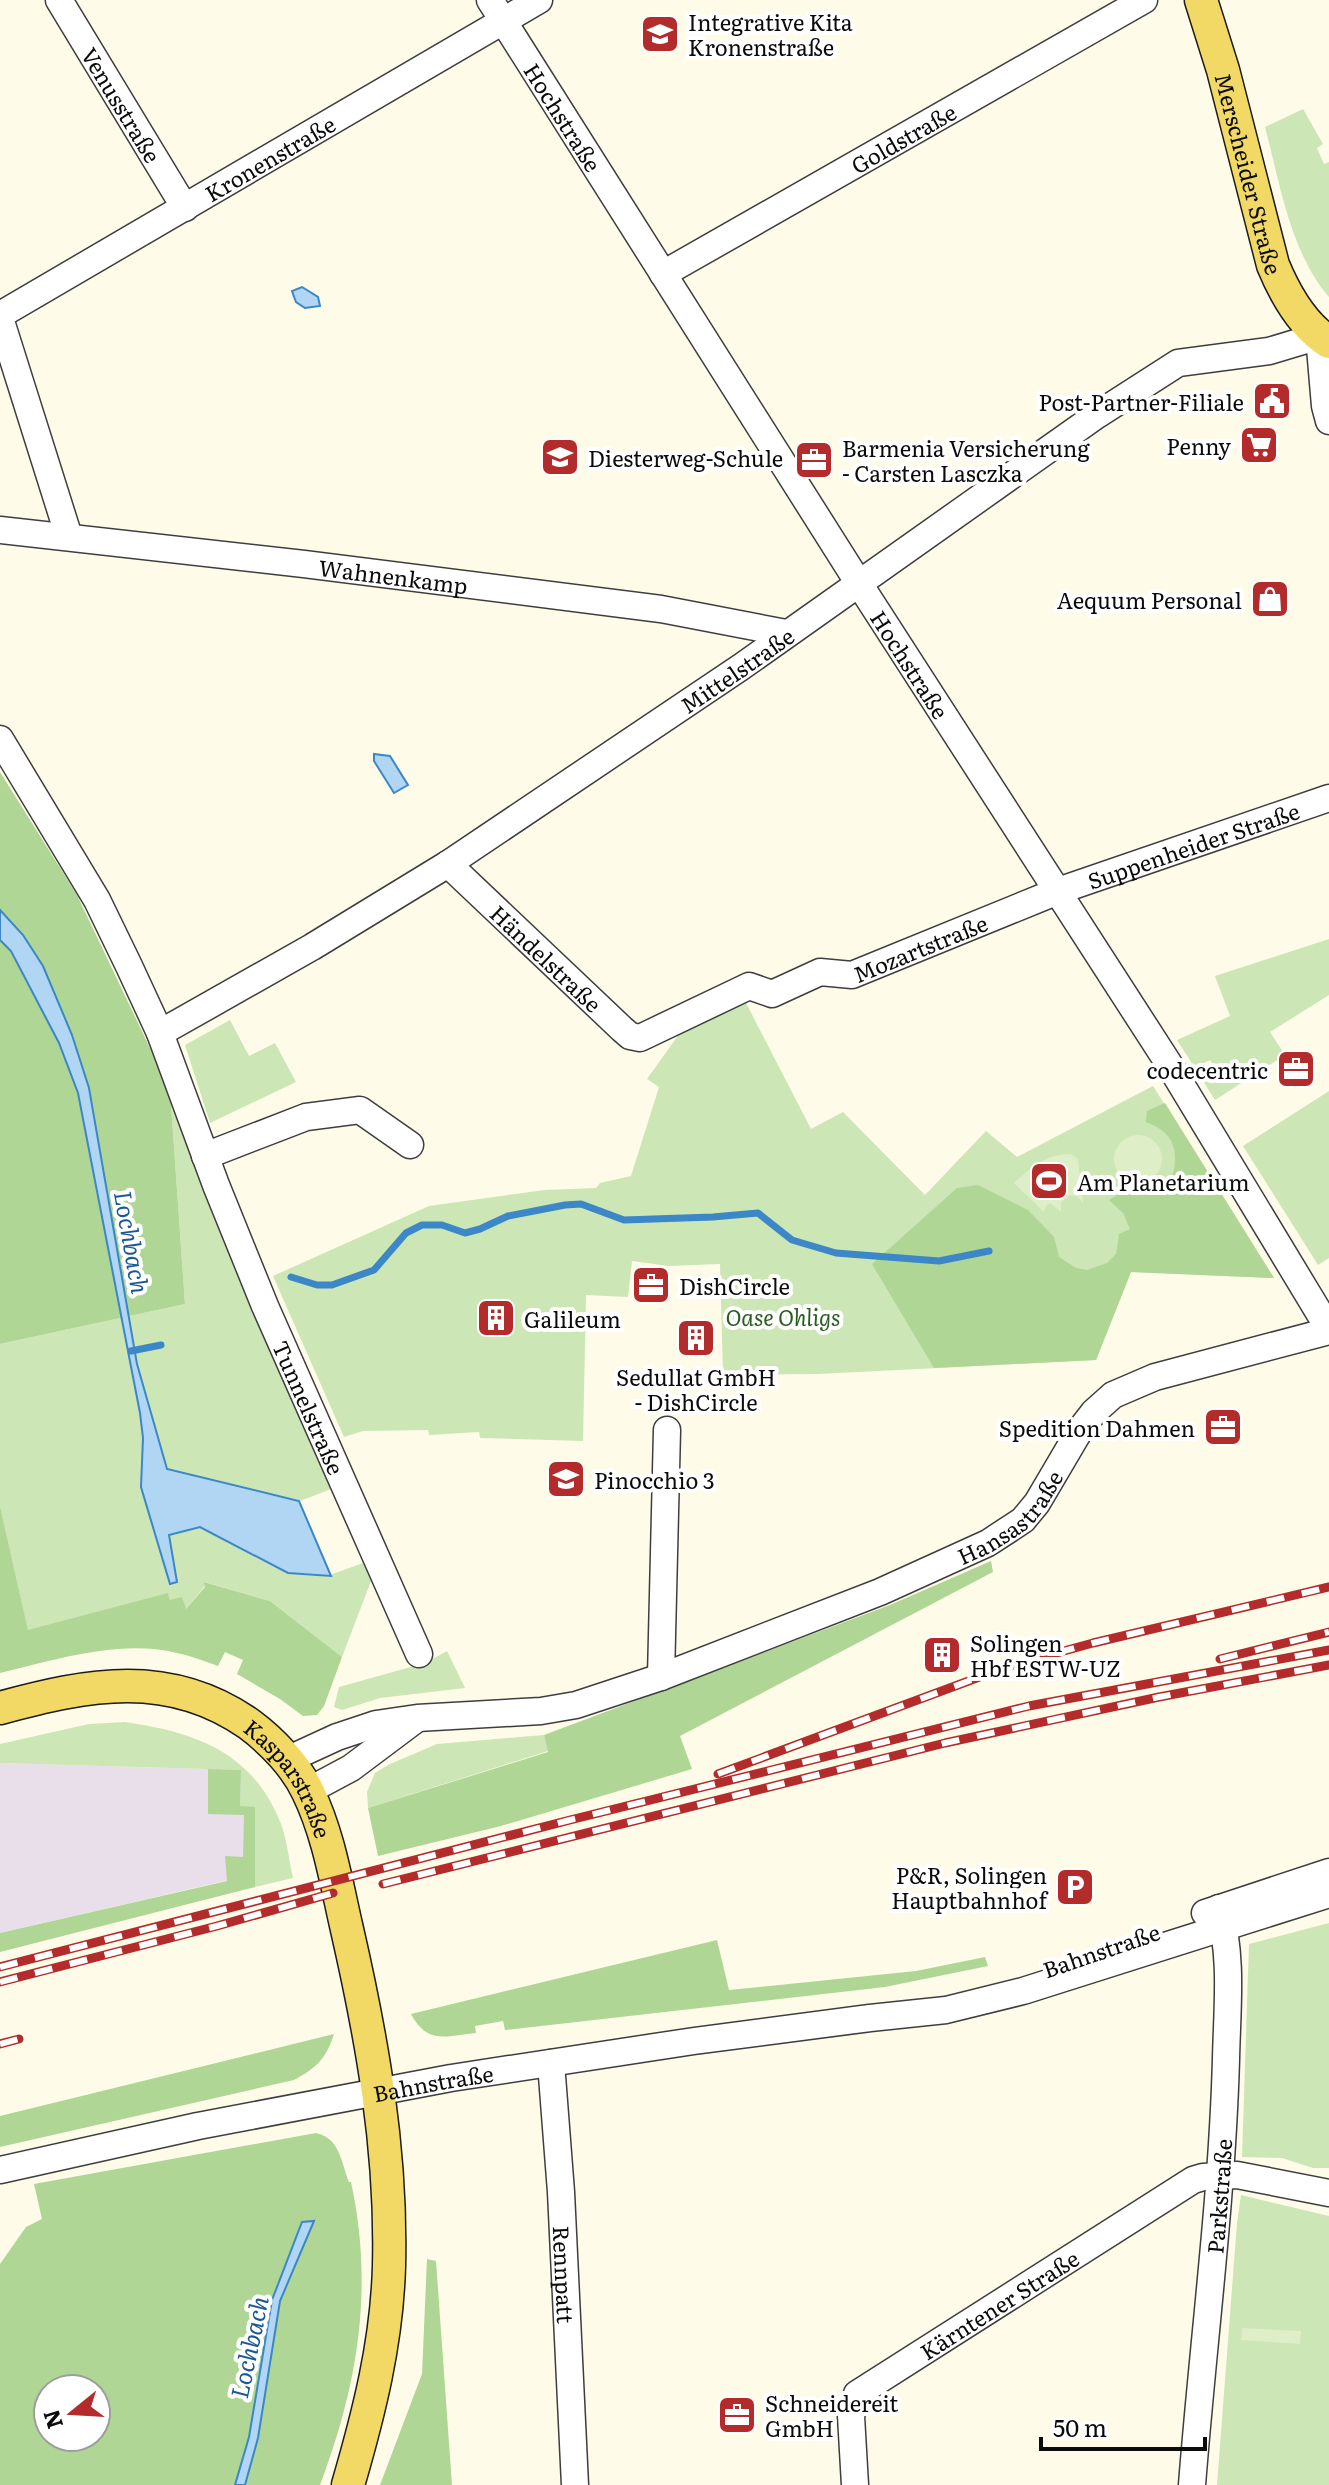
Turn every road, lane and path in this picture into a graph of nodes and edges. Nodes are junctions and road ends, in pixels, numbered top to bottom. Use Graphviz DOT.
graph roads {
  1 [pos="59,0"];
  2 [pos="539,0"];
  3 [pos="1144,0"];
  4 [pos="1201,0"];
  5 [pos="497,10"];
  6 [pos="185,208"];
  7 [pos="663,274"];
  8 [pos="0,316"];
  9 [pos="1324,339"];
  10 [pos="1329,421"];
  11 [pos="0,530"];
  12 [pos="69,537"];
  13 [pos="858,582"];
  14 [pos="786,633"];
  15 [pos="0,739"];
  16 [pos="1329,798"];
  17 [pos="448,864"];
  18 [pos="1058,891"];
  19 [pos="160,1033"];
  20 [pos="651,1033"];
  21 [pos="410,1145"];
  22 [pos="205,1156"];
  23 [pos="1329,1330"];
  24 [pos="667,1430"];
  25 [pos="419,1654"];
  26 [pos="661,1677"];
  27 [pos="0,1708"];
  28 [pos="417,1718"];
  29 [pos="287,1760"];
  30 [pos="308,1791"];
  31 [pos="1329,1872"];
  32 [pos="1329,1894"];
  33 [pos="1221,1917"];
  34 [pos="551,2063"];
  35 [pos="379,2091"];
  36 [pos="0,2170"];
  37 [pos="1220,2176"];
  38 [pos="1329,2193"];
  39 [pos="348,2485"];
  40 [pos="575,2485"];
  41 [pos="855,2485"];
  42 [pos="1192,2485"];
  1 -- 6 [label="street, Venusstraße"];
  2 -- 5 [label="street, Kronenstraße"];
  3 -- 7 [label="street, Goldstraße"];
  4 -- 9 [label="main road, Merscheider Straße"];
  5 -- 6 [label="street, Kronenstraße"];
  5 -- 7 [label="street, Hochstraße"];
  6 -- 8 [label="street, Kronenstraße"];
  7 -- 13 [label="street, Hochstraße"];
  8 -- 12 [label="street"];
  9 -- 10 [label="street"];
  9 -- 13 [label="street, Mittelstraße"];
  11 -- 12 [label="street, Wahnenkamp"];
  12 -- 14 [label="street, Wahnenkamp"];
  13 -- 14 [label="street, Mittelstraße"];
  13 -- 18 [label="street, Hochstraße"];
  14 -- 17 [label="street, Mittelstraße"];
  15 -- 19 [label="street, Tunnelstraße"];
  16 -- 18 [label="street, Suppenheider Straße"];
  17 -- 19 [label="street, Mittelstraße"];
  17 -- 20 [label="street, Händelstraße"];
  18 -- 20 [label="street, Mozartstraße"];
  18 -- 23 [label="street, Hochstraße"];
  19 -- 22 [label="street, Tunnelstraße"];
  21 -- 22 [label="street"];
  22 -- 25 [label="street, Tunnelstraße"];
  23 -- 26 [label="street, Hansastraße"];
  24 -- 26 [label="street"];
  26 -- 28 [label="street, Hansastraße"];
  27 -- 29 [label="main road, Kasparstraße"];
  28 -- 29 [label="street, Hansastraße"];
  28 -- 30 [label="street"];
  29 -- 30 [label="main road, Kasparstraße"];
  30 -- 35 [label="main road, Kasparstraße"];
  31 -- 33 [label="street, Bahnstraße"];
  32 -- 33 [label="street, Bahnstraße"];
  33 -- 34 [label="street, Bahnstraße"];
  33 -- 37 [label="street, Parkstraße"];
  34 -- 35 [label="street, Bahnstraße"];
  34 -- 40 [label="street, Rennpatt"];
  35 -- 36 [label="street, Bahnstraße"];
  35 -- 39 [label="main road, Kasparstraße"];
  37 -- 38 [label="street"];
  37 -- 41 [label="street, Kärntener Straße"];
  37 -- 42 [label="street, Parkstraße"];
}
